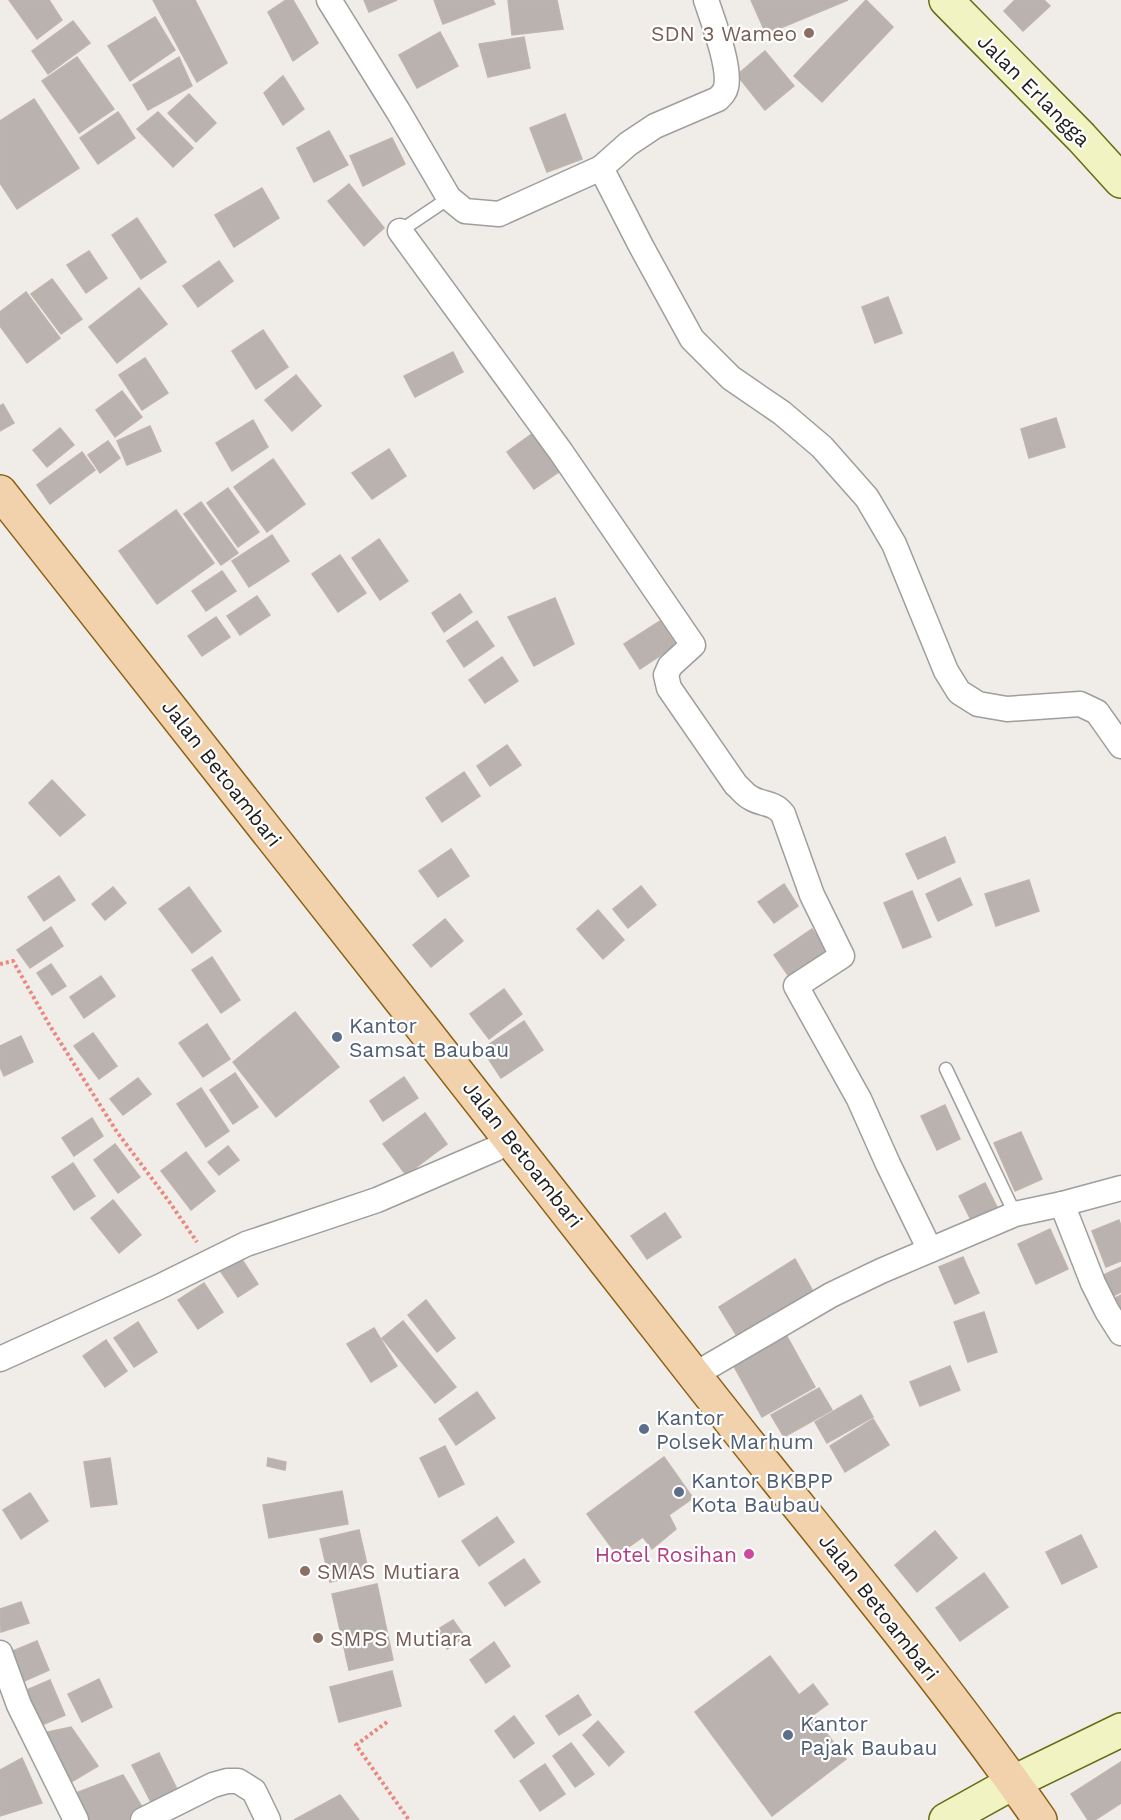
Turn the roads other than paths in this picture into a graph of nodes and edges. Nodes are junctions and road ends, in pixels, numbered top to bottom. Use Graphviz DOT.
graph roads {
  1 [pos="329,0"];
  2 [pos="706,0"];
  3 [pos="946,0"];
  4 [pos="601,168"];
  5 [pos="1121,181"];
  6 [pos="449,198"];
  7 [pos="400,231"];
  8 [pos="0,492"];
  9 [pos="0,521"];
  10 [pos="1121,746"];
  11 [pos="300,885"];
  12 [pos="946,1069"];
  13 [pos="495,1149"];
  14 [pos="1121,1188"];
  15 [pos="1062,1204"];
  16 [pos="1016,1214"];
  17 [pos="930,1250"];
  18 [pos="1121,1333"];
  19 [pos="0,1359"];
  20 [pos="694,1375"];
  21 [pos="0,1653"];
  22 [pos="1121,1730"];
  23 [pos="1006,1787"];
  24 [pos="76,1820"];
  25 [pos="143,1820"];
  26 [pos="268,1820"];
  27 [pos="946,1820"];
  28 [pos="1017,1820"];
  29 [pos="1040,1820"];
  1 -- 6 [label="street"];
  2 -- 4 [label="street"];
  3 -- 5 [label="street, Jalan Erlangga"];
  4 -- 6 [label="street"];
  4 -- 10 [label="street"];
  6 -- 7 [label="lane"];
  7 -- 17 [label="street"];
  8 -- 11 [label="main road, Jalan Betoambari"];
  9 -- 11 [label="main road, Jalan Betoambari"];
  11 -- 13 [label="main road, Jalan Betoambari"];
  11 -- 20 [label="main road, Jalan Betoambari"];
  12 -- 16 [label="lane"];
  13 -- 19 [label="street"];
  13 -- 23 [label="main road, Jalan Betoambari"];
  14 -- 15 [label="street"];
  15 -- 16 [label="street"];
  15 -- 18 [label="street"];
  16 -- 17 [label="street"];
  17 -- 20 [label="street"];
  20 -- 23 [label="main road, Jalan Betoambari"];
  21 -- 24 [label="street"];
  22 -- 23 [label="street"];
  23 -- 27 [label="street"];
  23 -- 28 [label="main road, Jalan Betoambari"];
  23 -- 29 [label="main road, Jalan Betoambari"];
  25 -- 26 [label="street"];
}
